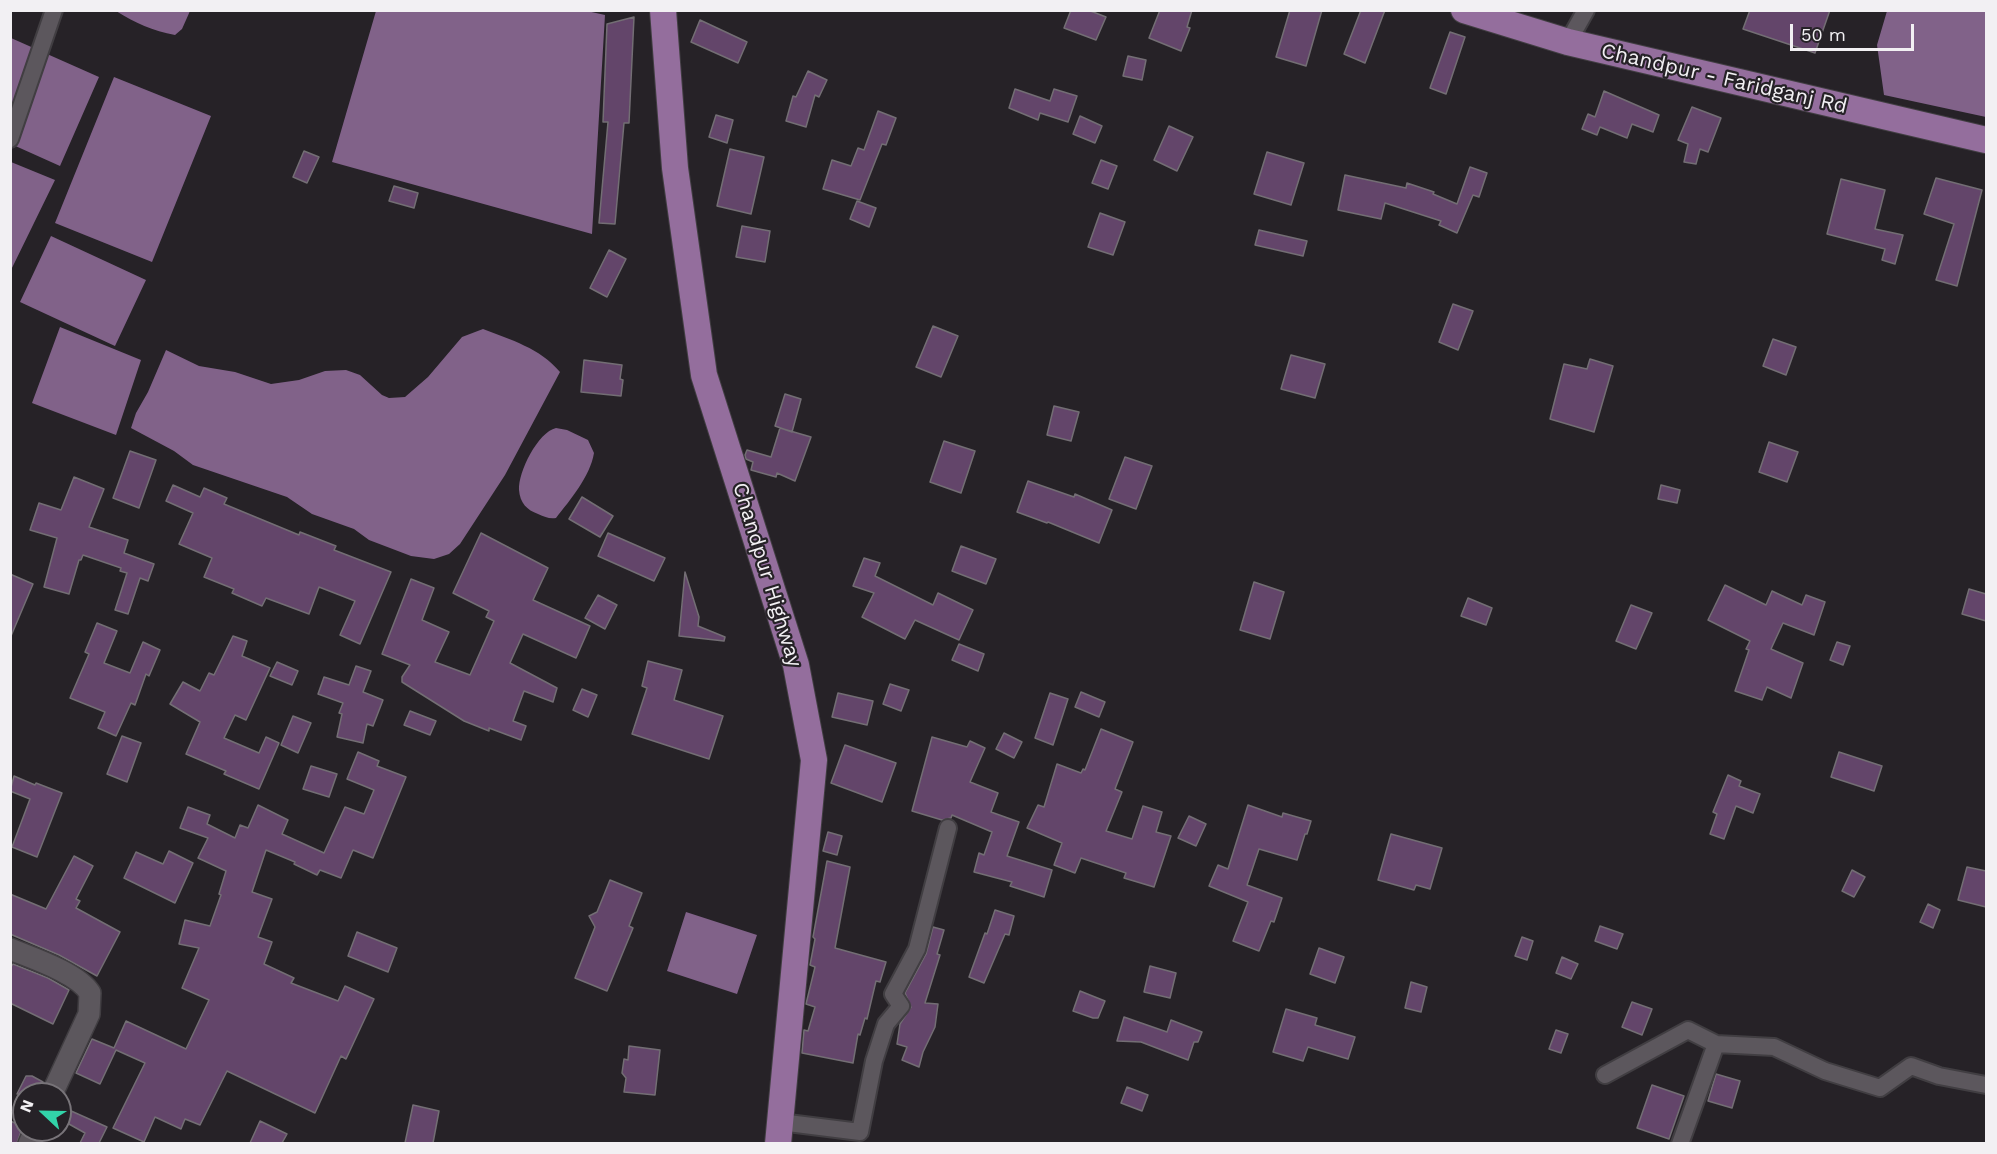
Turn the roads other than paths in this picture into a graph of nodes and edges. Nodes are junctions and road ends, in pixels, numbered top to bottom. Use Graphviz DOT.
graph roads {
  1 [pos="54,10"];
  2 [pos="663,10"];
  3 [pos="1464,10"];
  4 [pos="1586,10"];
  5 [pos="1568,42"];
  6 [pos="10,139"];
  7 [pos="1986,140"];
  8 [pos="948,828"];
  9 [pos="10,948"];
  10 [pos="1716,1044"];
  11 [pos="1605,1075"];
  12 [pos="58,1082"];
  13 [pos="1986,1085"];
  14 [pos="779,1133"];
  15 [pos="1680,1143"];
  1 -- 6 [label="street"];
  2 -- 14 [label="main road, Chandpur Highway"];
  3 -- 5 [label="main road, Chandpur - Faridganj Rd"];
  4 -- 5 [label="street"];
  5 -- 7 [label="main road, Chandpur - Faridganj Rd"];
  8 -- 14 [label="street"];
  9 -- 12 [label="street"];
  10 -- 11 [label="street"];
  10 -- 13 [label="street"];
  10 -- 15 [label="street"];
}
